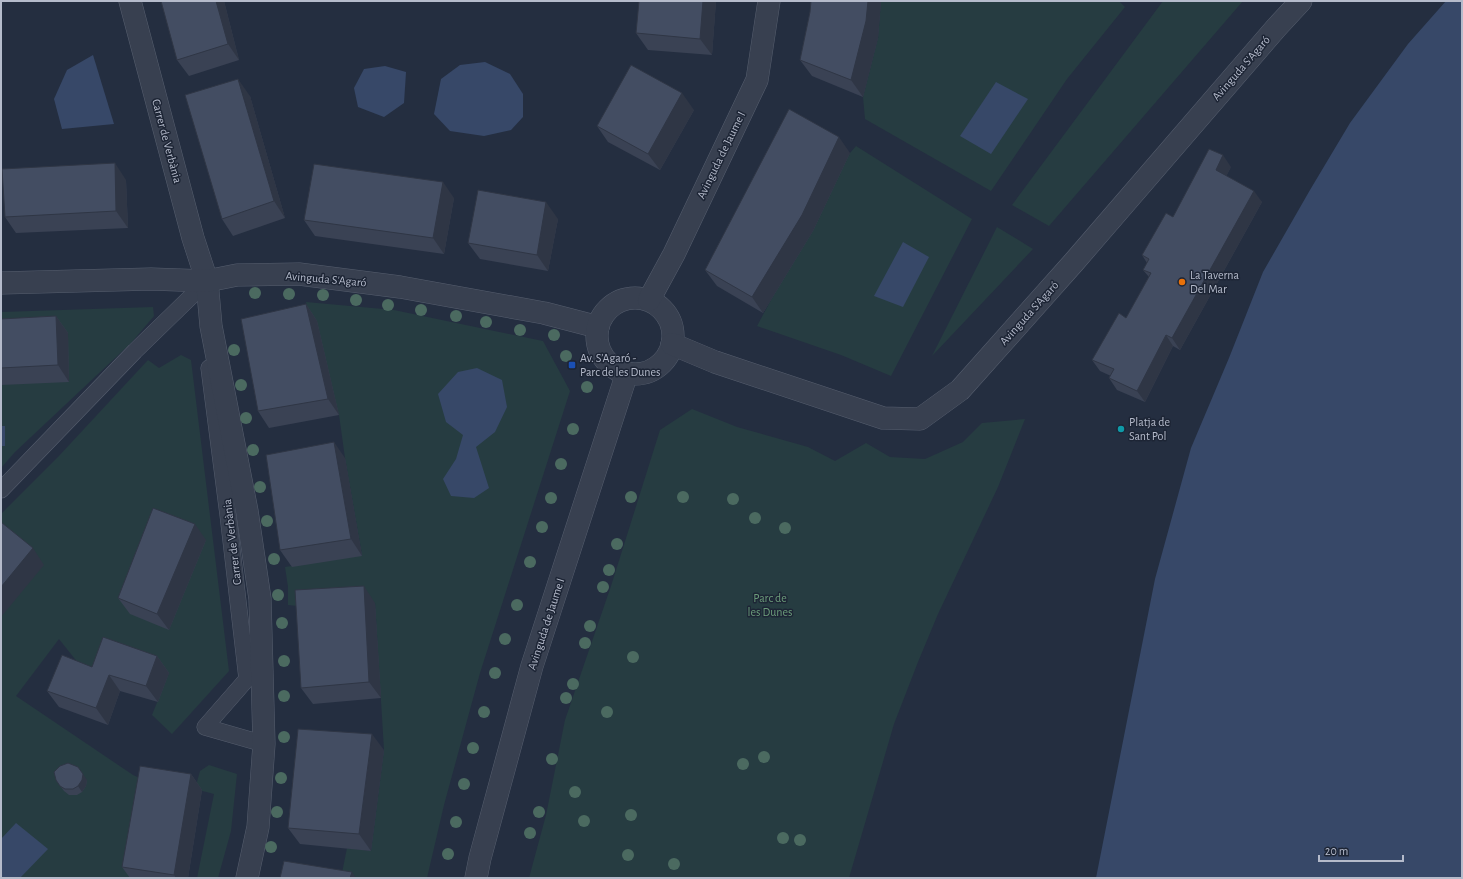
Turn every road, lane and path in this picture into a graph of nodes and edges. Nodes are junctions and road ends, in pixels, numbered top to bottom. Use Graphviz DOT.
graph roads {
  1 [pos="130,1"];
  2 [pos="769,1"];
  3 [pos="1301,1"];
  4 [pos="206,281"];
  5 [pos="1,283"];
  6 [pos="649,300"];
  7 [pos="598,327"];
  8 [pos="672,344"];
  9 [pos="626,373"];
  10 [pos="1,490"];
  11 [pos="264,744"];
  12 [pos="247,878"];
  13 [pos="476,878"];
  1 -- 4 [label="street, Carrer de Verbània"];
  2 -- 6 [label="street, Avinguda de Jaume I"];
  3 -- 8 [label="street, Avinguda S'Agaró"];
  4 -- 5 [label="street, Avinguda S'Agaró"];
  4 -- 7 [label="street, Avinguda S'Agaró"];
  4 -- 10 [label="lane"];
  4 -- 11 [label="street, Carrer de Verbània"];
  4 -- 11 [label="lane, Carrer de Verbània"];
  6 -- 7 [label="street"];
  6 -- 8 [label="street"];
  7 -- 9 [label="street"];
  8 -- 9 [label="street"];
  9 -- 13 [label="street, Avinguda de Jaume I"];
  11 -- 12 [label="street, Carrer de Verbània"];
}
